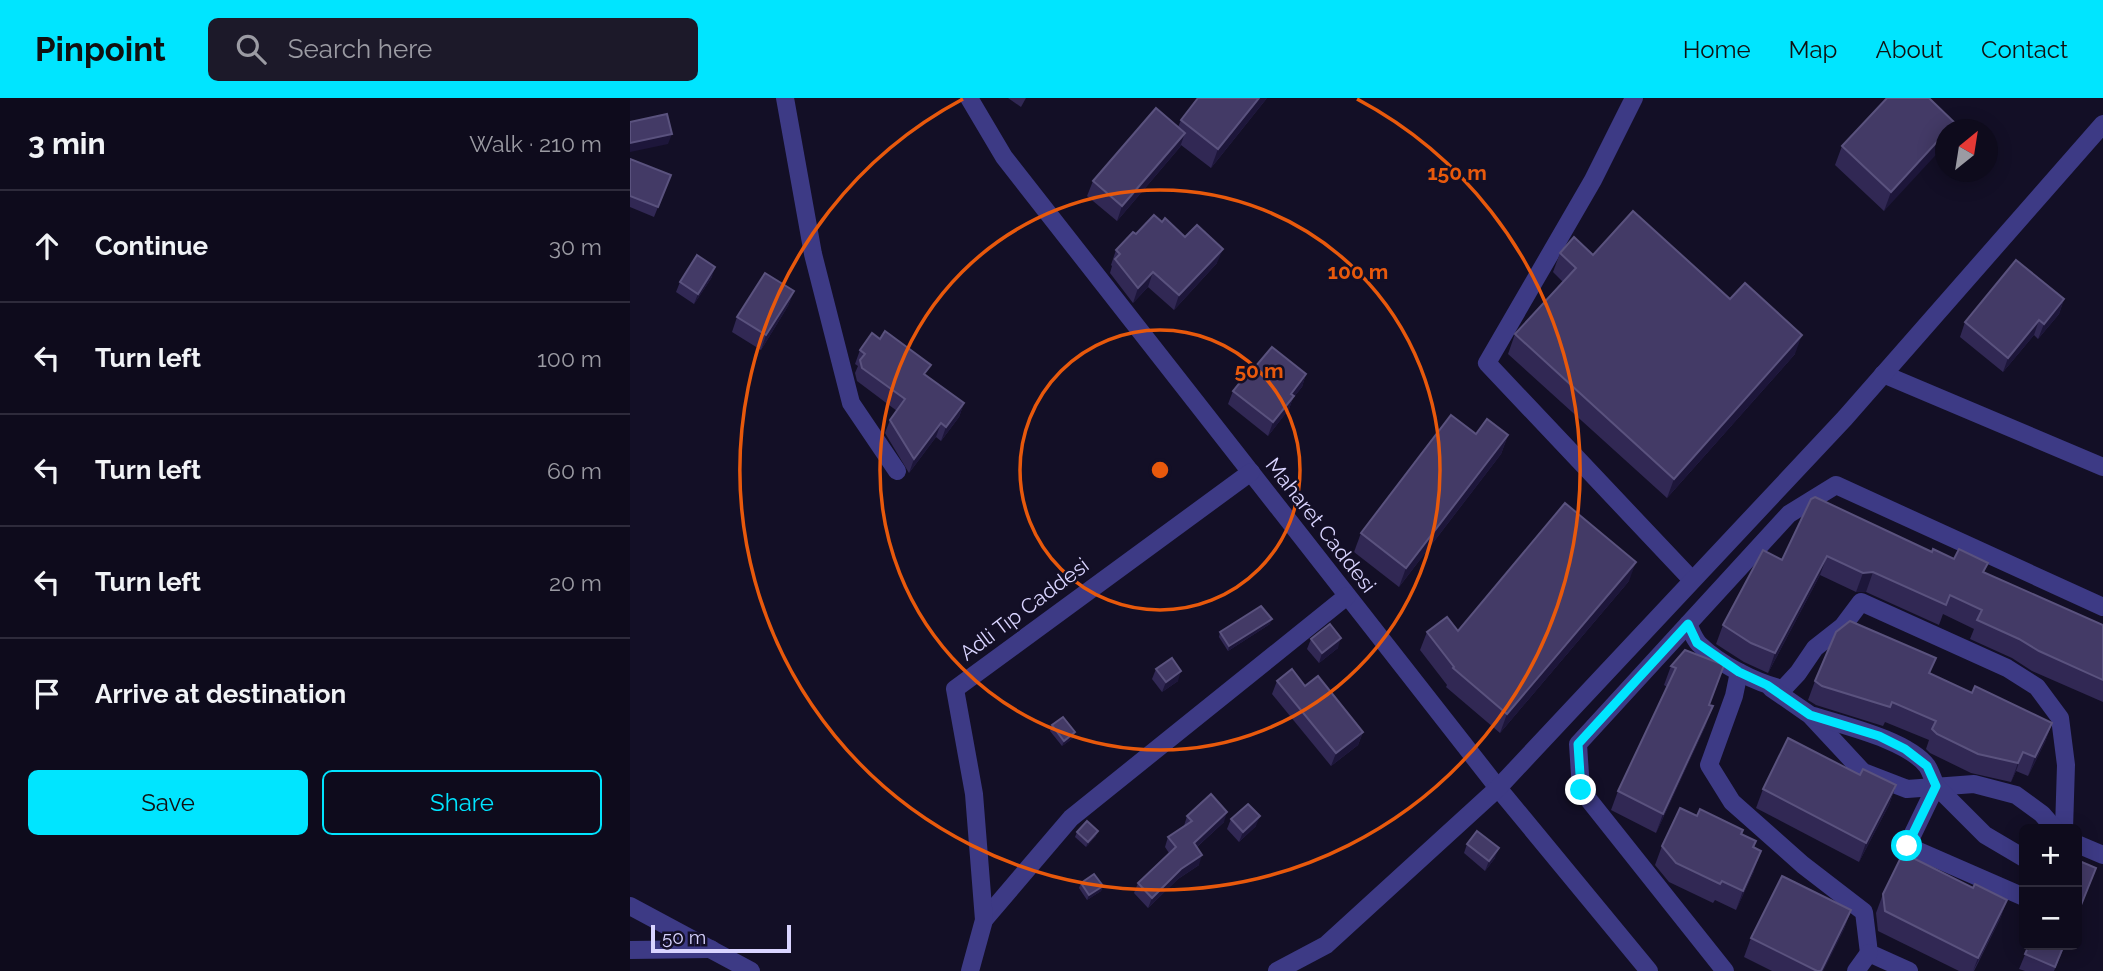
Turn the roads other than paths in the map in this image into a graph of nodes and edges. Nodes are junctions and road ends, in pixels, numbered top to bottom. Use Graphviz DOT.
graph roads {
  1 [pos="785,98"];
  2 [pos="969,98"];
  3 [pos="1634,98"];
  4 [pos="2103,124"];
  5 [pos="1883,374"];
  6 [pos="2103,467"];
  7 [pos="897,471"];
  8 [pos="1251,472"];
  9 [pos="1692,580"];
  10 [pos="1347,596"];
  11 [pos="2103,607"];
  12 [pos="1688,624"];
  13 [pos="1739,672"];
  14 [pos="1767,685"];
  15 [pos="1810,715"];
  16 [pos="1936,786"];
  17 [pos="1497,788"];
  18 [pos="2051,824"];
  19 [pos="2064,824"];
  20 [pos="2082,846"];
  21 [pos="2019,855"];
  22 [pos="2103,855"];
  23 [pos="2019,895"];
  24 [pos="630,906"];
  25 [pos="984,920"];
  26 [pos="714,949"];
  27 [pos="630,950"];
  28 [pos="1869,953"];
  29 [pos="751,971"];
  30 [pos="970,971"];
  31 [pos="1277,971"];
  32 [pos="1649,971"];
  33 [pos="1725,971"];
  34 [pos="1856,971"];
  35 [pos="1909,971"];
  1 -- 7 [label="street"];
  2 -- 8 [label="street, Maharet Caddesi"];
  3 -- 9 [label="street"];
  4 -- 5 [label="street"];
  5 -- 6 [label="street"];
  5 -- 9 [label="street"];
  8 -- 10 [label="street, Maharet Caddesi"];
  8 -- 25 [label="street, Adli Tıp Caddesi"];
  9 -- 17 [label="street"];
  10 -- 17 [label="street, Maharet Caddesi"];
  10 -- 25 [label="street"];
  11 -- 12 [label="street"];
  12 -- 13 [label="street"];
  12 -- 33 [label="street"];
  13 -- 14 [label="street"];
  13 -- 28 [label="street"];
  14 -- 15 [label="street"];
  14 -- 19 [label="street"];
  15 -- 16 [label="street"];
  15 -- 16 [label="street"];
  16 -- 18 [label="street"];
  16 -- 21 [label="street"];
  16 -- 23 [label="street"];
  17 -- 31 [label="street"];
  17 -- 32 [label="street, Maharet Caddesi"];
  20 -- 22 [label="street"];
  24 -- 26 [label="street"];
  25 -- 30 [label="street, Adli Tıp Caddesi"];
  26 -- 27 [label="street"];
  26 -- 29 [label="street"];
  28 -- 34 [label="street"];
  28 -- 35 [label="street"];
}
